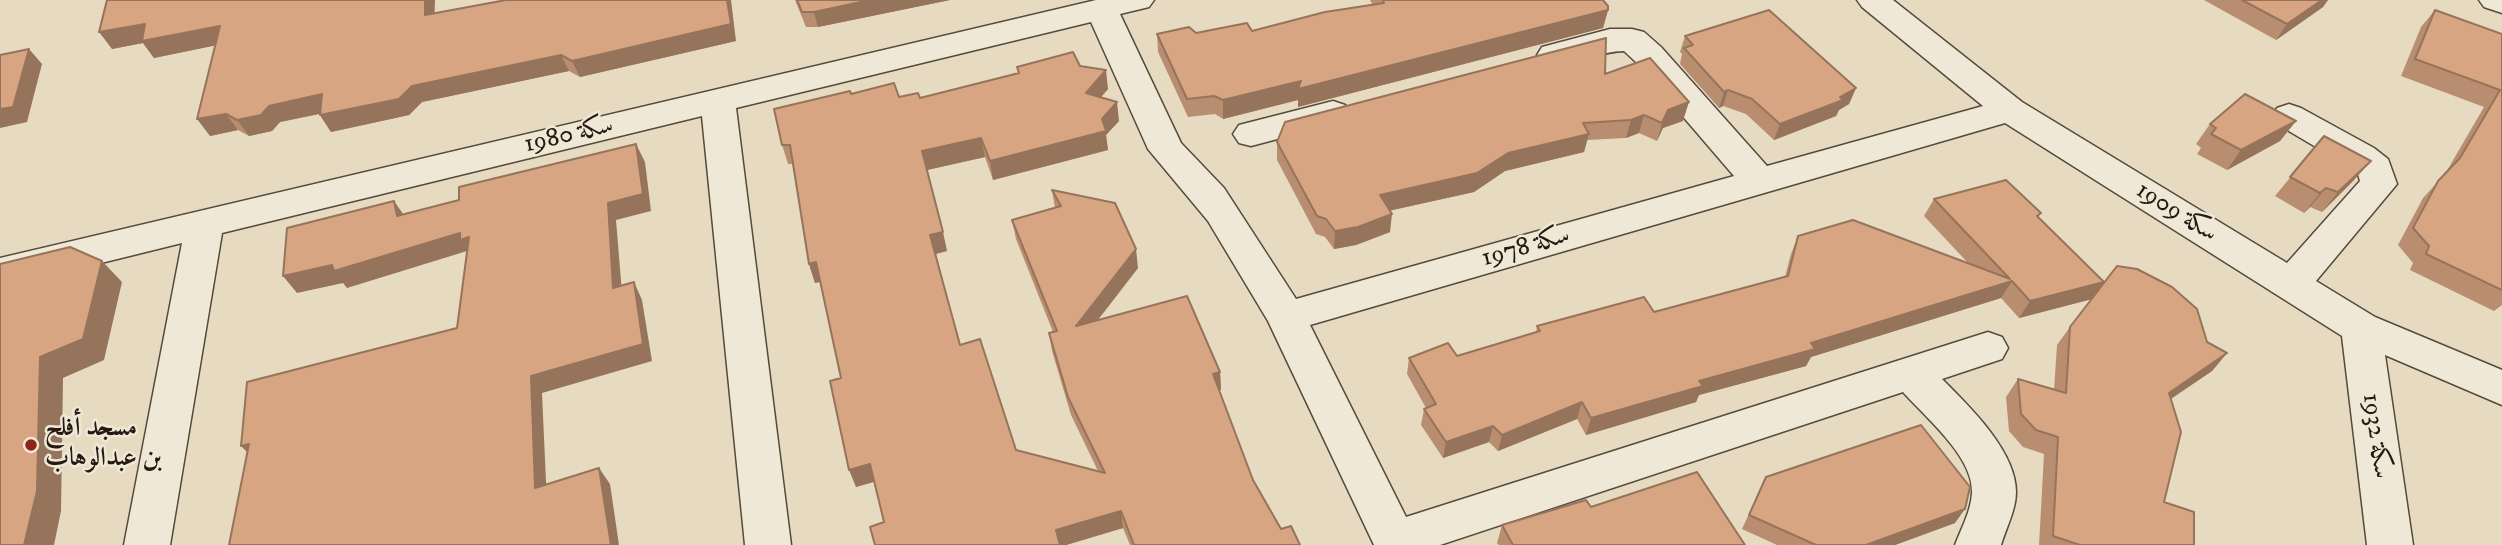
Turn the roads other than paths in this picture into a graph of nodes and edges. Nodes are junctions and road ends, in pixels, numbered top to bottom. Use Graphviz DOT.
graph roads {
  1 [pos="1138,0"];
  2 [pos="1873,0"];
  3 [pos="2495,0"];
  4 [pos="2502,3"];
  5 [pos="1101,9"];
  6 [pos="1035,12"];
  7 [pos="1530,61"];
  8 [pos="718,101"];
  9 [pos="1357,106"];
  10 [pos="2010,110"];
  11 [pos="2289,116"];
  12 [pos="1251,134"];
  13 [pos="1760,181"];
  14 [pos="205,223"];
  15 [pos="0,273"];
  16 [pos="2291,284"];
  17 [pos="1286,317"];
  18 [pos="2361,328"];
  19 [pos="1988,348"];
  20 [pos="1911,374"];
  21 [pos="2502,388"];
  22 [pos="1396,543"];
  23 [pos="147,545"];
  24 [pos="768,545"];
  25 [pos="1978,545"];
  26 [pos="2390,545"];
  1 -- 5 [label="street, سكة 1980"];
  2 -- 10 [label="street, سكة 1909"];
  3 -- 4 [label="street"];
  5 -- 6 [label="street, سكة 1980"];
  5 -- 17 [label="street"];
  6 -- 8 [label="street, سكة 1980"];
  7 -- 13 [label="street"];
  8 -- 14 [label="street, سكة 1980"];
  8 -- 24 [label="street"];
  9 -- 12 [label="street"];
  10 -- 13 [label="street, سكة 1978"];
  10 -- 16 [label="street, سكة 1909"];
  11 -- 16 [label="street"];
  13 -- 17 [label="street, سكة 1978"];
  14 -- 15 [label="street, سكة 1980"];
  14 -- 23 [label="street"];
  16 -- 18 [label="street, سكة 1909"];
  17 -- 22 [label="street"];
  18 -- 21 [label="street, سكة 1909"];
  18 -- 26 [label="street, سكة 1932"];
  19 -- 20 [label="street"];
  20 -- 22 [label="street"];
  20 -- 25 [label="street"];
}
